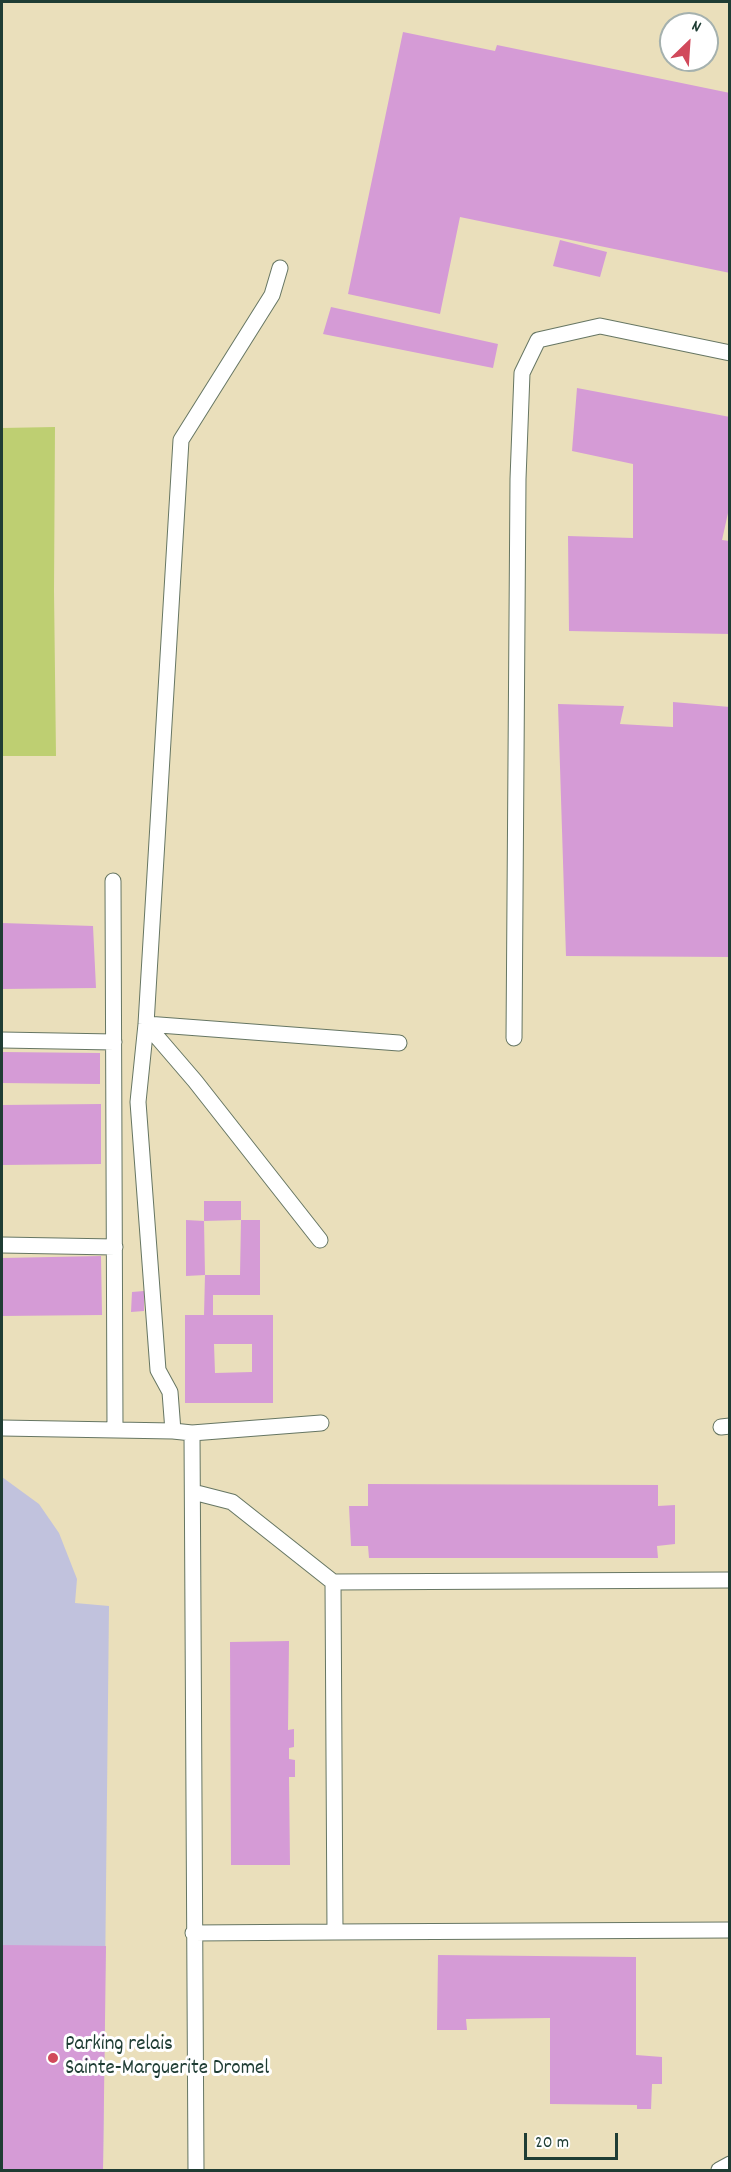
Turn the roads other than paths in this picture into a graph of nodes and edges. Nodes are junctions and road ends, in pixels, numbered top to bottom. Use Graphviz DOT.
graph roads {
  1 [pos="280,268"];
  2 [pos="729,353"];
  3 [pos="113,881"];
  4 [pos="146,1024"];
  5 [pos="514,1038"];
  6 [pos="2,1040"];
  7 [pos="114,1042"];
  8 [pos="399,1042"];
  9 [pos="321,1240"];
  10 [pos="2,1245"];
  11 [pos="115,1247"];
  12 [pos="321,1423"];
  13 [pos="2,1428"];
  14 [pos="115,1429"];
  15 [pos="172,1431"];
  16 [pos="192,1433"];
  17 [pos="193,1492"];
  18 [pos="729,1580"];
  19 [pos="333,1582"];
  20 [pos="729,1930"];
  21 [pos="335,1932"];
  22 [pos="193,1933"];
  23 [pos="729,2164"];
  24 [pos="196,2170"];
  25 [pos="718,2170"];
  1 -- 4 [label="lane"];
  2 -- 5 [label="lane"];
  3 -- 7 [label="lane"];
  4 -- 8 [label="lane"];
  4 -- 9 [label="lane"];
  4 -- 15 [label="lane"];
  6 -- 7 [label="lane"];
  7 -- 11 [label="lane"];
  10 -- 11 [label="lane"];
  11 -- 14 [label="lane"];
  12 -- 16 [label="lane"];
  13 -- 14 [label="lane"];
  14 -- 15 [label="lane"];
  15 -- 16 [label="lane"];
  16 -- 17 [label="lane"];
  17 -- 19 [label="lane"];
  17 -- 22 [label="lane"];
  18 -- 19 [label="lane"];
  19 -- 21 [label="lane"];
  20 -- 21 [label="lane"];
  21 -- 22 [label="lane"];
  22 -- 24 [label="lane"];
  23 -- 25 [label="lane"];
}
